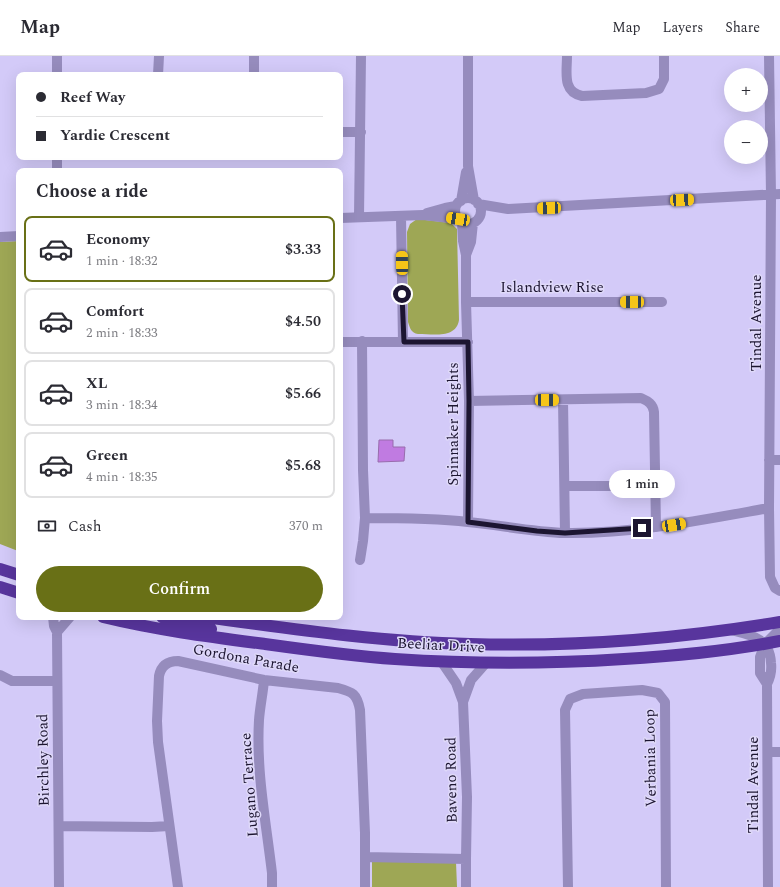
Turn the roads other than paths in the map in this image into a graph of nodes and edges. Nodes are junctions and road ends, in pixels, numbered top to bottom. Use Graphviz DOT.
graph roads {
  1 [pos="57,56"];
  2 [pos="158,56"];
  3 [pos="254,56"];
  4 [pos="361,56"];
  5 [pos="468,56"];
  6 [pos="567,56"];
  7 [pos="664,56"];
  8 [pos="770,56"];
  9 [pos="57,72"];
  10 [pos="158,72"];
  11 [pos="254,72"];
  12 [pos="343,132"];
  13 [pos="361,132"];
  14 [pos="468,166"];
  15 [pos="776,195"];
  16 [pos="476,202"];
  17 [pos="458,204"];
  18 [pos="508,209"];
  19 [pos="423,215"];
  20 [pos="401,216"];
  21 [pos="359,217"];
  22 [pos="343,218"];
  23 [pos="476,220"];
  24 [pos="460,221"];
  25 [pos="16,236"];
  26 [pos="0,237"];
  27 [pos="466,255"];
  28 [pos="466,302"];
  29 [pos="662,302"];
  30 [pos="775,302"];
  31 [pos="343,342"];
  32 [pos="362,342"];
  33 [pos="404,342"];
  34 [pos="468,342"];
  35 [pos="563,400"];
  36 [pos="469,401"];
  37 [pos="769,460"];
  38 [pos="780,460"];
  39 [pos="655,483"];
  40 [pos="565,486"];
  41 [pos="769,508"];
  42 [pos="365,518"];
  43 [pos="468,522"];
  44 [pos="656,528"];
  45 [pos="565,533"];
  46 [pos="360,560"];
  47 [pos="0,569"];
  48 [pos="16,575"];
  49 [pos="0,587"];
  50 [pos="778,590"];
  51 [pos="16,591"];
  52 [pos="53,620"];
  53 [pos="67,620"];
  54 [pos="117,620"];
  55 [pos="177,620"];
  56 [pos="229,620"];
  57 [pos="780,622"];
  58 [pos="780,629"];
  59 [pos="731,630"];
  60 [pos="57,632"];
  61 [pos="210,636"];
  62 [pos="780,642"];
  63 [pos="765,644"];
  64 [pos="441,661"];
  65 [pos="486,663"];
  66 [pos="0,675"];
  67 [pos="264,680"];
  68 [pos="57,681"];
  69 [pos="463,702"];
  70 [pos="768,752"];
  71 [pos="780,752"];
  72 [pos="59,826"];
  73 [pos="169,826"];
  74 [pos="365,857"];
  75 [pos="466,859"];
  76 [pos="58,887"];
  77 [pos="178,887"];
  78 [pos="272,887"];
  79 [pos="366,887"];
  80 [pos="466,887"];
  81 [pos="568,887"];
  82 [pos="666,887"];
  83 [pos="768,887"];
  1 -- 9 [label="street"];
  2 -- 10 [label="street"];
  3 -- 11 [label="street"];
  4 -- 13 [label="street"];
  5 -- 14 [label="street"];
  6 -- 7 [label="street"];
  8 -- 15 [label="street, Tindal Avenue"];
  12 -- 13 [label="street"];
  13 -- 21 [label="street"];
  14 -- 16 [label="street"];
  14 -- 17 [label="street"];
  15 -- 18 [label="street"];
  15 -- 30 [label="street, Tindal Avenue"];
  16 -- 17 [label="street"];
  16 -- 18 [label="street"];
  16 -- 23 [label="street"];
  17 -- 19 [label="street"];
  17 -- 24 [label="street"];
  18 -- 23 [label="street"];
  19 -- 20 [label="street"];
  19 -- 24 [label="street"];
  20 -- 21 [label="street"];
  20 -- 33 [label="street"];
  21 -- 22 [label="street"];
  23 -- 24 [label="street"];
  23 -- 27 [label="street, Spinnaker Heights"];
  24 -- 27 [label="street, Spinnaker Heights"];
  25 -- 26 [label="street"];
  27 -- 28 [label="street, Spinnaker Heights"];
  28 -- 29 [label="street, Islandview Rise"];
  28 -- 34 [label="street, Spinnaker Heights"];
  30 -- 37 [label="street, Tindal Avenue"];
  31 -- 32 [label="street"];
  32 -- 33 [label="street"];
  32 -- 42 [label="street"];
  33 -- 34 [label="street"];
  34 -- 36 [label="street, Spinnaker Heights"];
  35 -- 36 [label="street"];
  35 -- 39 [label="street"];
  35 -- 40 [label="street"];
  36 -- 43 [label="street, Spinnaker Heights"];
  37 -- 38 [label="street"];
  37 -- 41 [label="street, Tindal Avenue"];
  39 -- 40 [label="street"];
  39 -- 44 [label="street"];
  40 -- 45 [label="street"];
  41 -- 44 [label="street"];
  41 -- 50 [label="street, Tindal Avenue"];
  42 -- 43 [label="street"];
  42 -- 46 [label="street"];
  43 -- 45 [label="street"];
  44 -- 45 [label="street"];
  47 -- 48 [label="highway"];
  49 -- 51 [label="highway"];
  52 -- 60 [label="street, Birchley Road"];
  53 -- 60 [label="street"];
  54 -- 61 [label="highway, Beeliar Drive"];
  55 -- 61 [label="highway"];
  56 -- 59 [label="highway, Beeliar Drive"];
  57 -- 59 [label="highway, Beeliar Drive"];
  58 -- 63 [label="street"];
  59 -- 63 [label="street"];
  60 -- 68 [label="street, Birchley Road"];
  61 -- 64 [label="highway, Beeliar Drive"];
  62 -- 63 [label="highway, Beeliar Drive"];
  63 -- 65 [label="highway, Beeliar Drive"];
  63 -- 70 [label="street, Tindal Avenue"];
  64 -- 65 [label="highway, Beeliar Drive"];
  64 -- 69 [label="street, Baveno Road"];
  65 -- 69 [label="street, Baveno Road"];
  66 -- 68 [label="street"];
  67 -- 73 [label="street, Gordona Parade"];
  67 -- 74 [label="street, Gordona Parade"];
  67 -- 78 [label="street, Lugano Terrace"];
  68 -- 72 [label="street, Birchley Road"];
  69 -- 75 [label="street, Baveno Road"];
  70 -- 71 [label="street"];
  70 -- 83 [label="street, Tindal Avenue"];
  72 -- 73 [label="street"];
  72 -- 76 [label="street, Birchley Road"];
  73 -- 77 [label="street, Gordona Parade"];
  74 -- 75 [label="street"];
  74 -- 79 [label="street, Gordona Parade"];
  75 -- 80 [label="street, Baveno Road"];
  81 -- 82 [label="street, Verbania Loop"];
}
